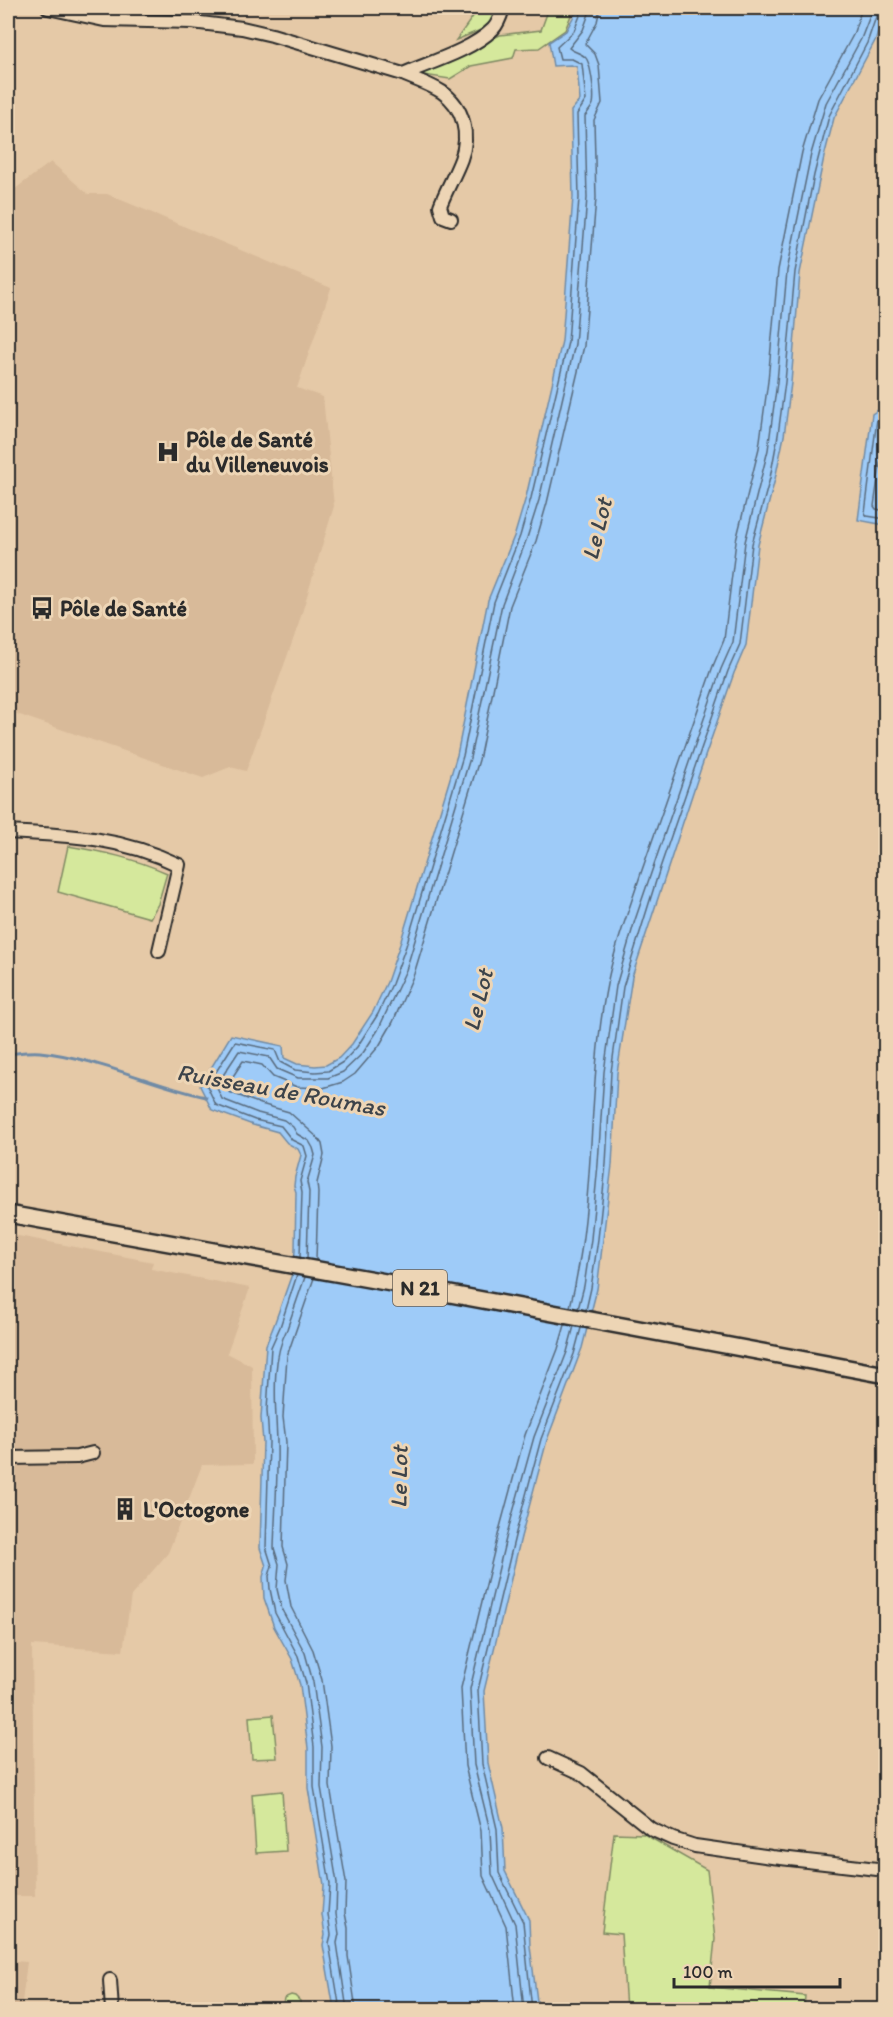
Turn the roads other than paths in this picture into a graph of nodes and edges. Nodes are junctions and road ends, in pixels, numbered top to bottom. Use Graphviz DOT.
graph roads {
  1 [pos="48,8"];
  2 [pos="503,8"];
  3 [pos="404,74"];
  4 [pos="451,219"];
  5 [pos="8,832"];
  6 [pos="159,951"];
  7 [pos="8,1214"];
  8 [pos="885,1376"];
  9 [pos="93,1453"];
  10 [pos="8,1458"];
  11 [pos="548,1758"];
  12 [pos="885,1870"];
  13 [pos="110,1980"];
  14 [pos="112,2010"];
  1 -- 3 [label="street"];
  2 -- 3 [label="street"];
  3 -- 4 [label="street"];
  5 -- 6 [label="street"];
  7 -- 8 [label="main road, N 21"];
  9 -- 10 [label="street"];
  11 -- 12 [label="street"];
  13 -- 14 [label="street"];
}
